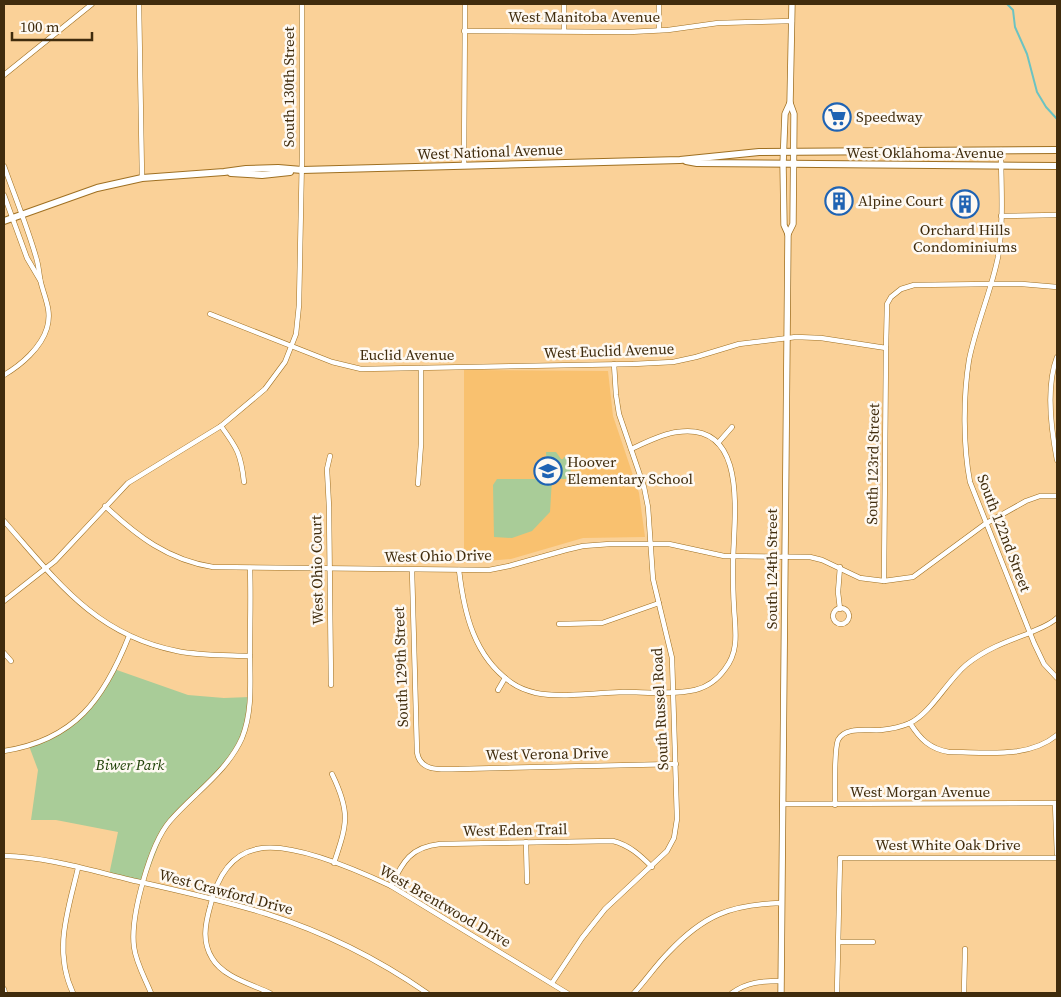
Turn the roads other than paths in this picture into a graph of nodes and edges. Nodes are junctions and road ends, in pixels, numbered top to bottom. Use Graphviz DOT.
graph roads {
  1 [pos="92,4"];
  2 [pos="140,4"];
  3 [pos="302,4"];
  4 [pos="465,4"];
  5 [pos="564,4"];
  6 [pos="659,4"];
  7 [pos="792,4"];
  8 [pos="792,21"];
  9 [pos="464,30"];
  10 [pos="659,30"];
  11 [pos="564,31"];
  12 [pos="4,75"];
  13 [pos="790,103"];
  14 [pos="1001,150"];
  15 [pos="1057,150"];
  16 [pos="784,152"];
  17 [pos="794,152"];
  18 [pos="680,160"];
  19 [pos="783,164"];
  20 [pos="794,164"];
  21 [pos="464,165"];
  22 [pos="4,166"];
  23 [pos="1001,166"];
  24 [pos="1057,166"];
  25 [pos="302,170"];
  26 [pos="142,178"];
  27 [pos="4,196"];
  28 [pos="22,215"];
  29 [pos="1057,215"];
  30 [pos="1001,216"];
  31 [pos="12,218"];
  32 [pos="4,221"];
  33 [pos="788,234"];
  34 [pos="32,245"];
  35 [pos="24,249"];
  36 [pos="41,281"];
  37 [pos="992,284"];
  38 [pos="1057,288"];
  39 [pos="210,314"];
  40 [pos="786,338"];
  41 [pos="291,346"];
  42 [pos="886,348"];
  43 [pos="1057,356"];
  44 [pos="614,364"];
  45 [pos="497,367"];
  46 [pos="421,368"];
  47 [pos="4,376"];
  48 [pos="1051,409"];
  49 [pos="1057,410"];
  50 [pos="221,426"];
  51 [pos="732,427"];
  52 [pos="718,443"];
  53 [pos="631,449"];
  54 [pos="330,456"];
  55 [pos="1057,460"];
  56 [pos="244,482"];
  57 [pos="418,484"];
  58 [pos="1057,496"];
  59 [pos="105,506"];
  60 [pos="4,521"];
  61 [pos="986,524"];
  62 [pos="650,543"];
  63 [pos="733,556"];
  64 [pos="785,556"];
  65 [pos="46,568"];
  66 [pos="250,568"];
  67 [pos="840,568"];
  68 [pos="329,569"];
  69 [pos="412,570"];
  70 [pos="460,570"];
  71 [pos="884,581"];
  72 [pos="4,601"];
  73 [pos="659,603"];
  74 [pos="840,609"];
  75 [pos="1057,618"];
  76 [pos="559,624"];
  77 [pos="1030,632"];
  78 [pos="129,636"];
  79 [pos="4,652"];
  80 [pos="250,656"];
  81 [pos="10,661"];
  82 [pos="505,678"];
  83 [pos="1057,678"];
  84 [pos="331,685"];
  85 [pos="498,690"];
  86 [pos="674,692"];
  87 [pos="910,723"];
  88 [pos="1057,735"];
  89 [pos="4,751"];
  90 [pos="420,762"];
  91 [pos="676,764"];
  92 [pos="332,774"];
  93 [pos="1056,803"];
  94 [pos="783,804"];
  95 [pos="835,805"];
  96 [pos="526,842"];
  97 [pos="4,856"];
  98 [pos="1057,856"];
  99 [pos="334,863"];
  100 [pos="652,867"];
  101 [pos="78,868"];
  102 [pos="527,882"];
  103 [pos="144,883"];
  104 [pos="391,886"];
  105 [pos="212,899"];
  106 [pos="781,903"];
  107 [pos="839,942"];
  108 [pos="873,942"];
  109 [pos="965,948"];
  110 [pos="781,981"];
  111 [pos="552,983"];
  112 [pos="4,989"];
  113 [pos="5,993"];
  114 [pos="73,993"];
  115 [pos="151,993"];
  116 [pos="270,993"];
  117 [pos="427,993"];
  118 [pos="567,993"];
  119 [pos="634,993"];
  120 [pos="732,993"];
  121 [pos="781,993"];
  122 [pos="837,993"];
  123 [pos="964,993"];
  1 -- 12 [label="street"];
  2 -- 26 [label="street"];
  3 -- 25 [label="street, South 130th Street"];
  4 -- 9 [label="street"];
  5 -- 11 [label="street"];
  6 -- 10 [label="street"];
  7 -- 8 [label="street, South 124th Street"];
  8 -- 10 [label="street, West Manitoba Avenue"];
  8 -- 13 [label="street, South 124th Street"];
  9 -- 11 [label="street, West Manitoba Avenue"];
  9 -- 21 [label="street"];
  10 -- 11 [label="street, West Manitoba Avenue"];
  13 -- 16 [label="street, South 124th Street"];
  13 -- 17 [label="street, South 124th Street"];
  14 -- 15 [label="main road, West Oklahoma Avenue"];
  14 -- 17 [label="main road, West Oklahoma Avenue"];
  14 -- 23 [label="street, South 122nd Street"];
  16 -- 17 [label="main road, West National Avenue"];
  16 -- 18 [label="main road, West National Avenue"];
  16 -- 19 [label="street, South 124th Street"];
  17 -- 20 [label="street, South 124th Street"];
  18 -- 19 [label="main road, West National Avenue"];
  18 -- 21 [label="main road, West National Avenue"];
  19 -- 20 [label="main road, West National Avenue"];
  19 -- 33 [label="street, South 124th Street"];
  20 -- 23 [label="main road, West Oklahoma Avenue"];
  20 -- 33 [label="street, South 124th Street"];
  21 -- 25 [label="main road, West National Avenue"];
  22 -- 28 [label="street"];
  23 -- 24 [label="main road, West Oklahoma Avenue"];
  23 -- 30 [label="street, South 122nd Street"];
  25 -- 26 [label="main road, West National Avenue"];
  25 -- 41 [label="street, South 130th Street"];
  26 -- 28 [label="main road, West National Avenue"];
  27 -- 31 [label="street"];
  28 -- 31 [label="main road, West National Avenue"];
  28 -- 34 [label="street"];
  29 -- 30 [label="street"];
  30 -- 37 [label="street, South 122nd Street"];
  31 -- 32 [label="main road, West National Avenue"];
  31 -- 35 [label="street"];
  33 -- 40 [label="street, South 124th Street"];
  34 -- 35 [label="street"];
  34 -- 36 [label="street"];
  35 -- 36 [label="street"];
  36 -- 47 [label="street"];
  37 -- 38 [label="street"];
  37 -- 42 [label="street"];
  37 -- 61 [label="street, South 122nd Street"];
  39 -- 41 [label="street, Euclid Avenue"];
  40 -- 42 [label="street, West Euclid Avenue"];
  40 -- 44 [label="street, West Euclid Avenue"];
  40 -- 64 [label="street, South 124th Street"];
  41 -- 46 [label="street, Euclid Avenue"];
  41 -- 50 [label="street, South 130th Street"];
  42 -- 71 [label="street, South 123rd Street"];
  43 -- 48 [label="street"];
  44 -- 45 [label="street, West Euclid Avenue"];
  44 -- 53 [label="street, South Russel Road"];
  45 -- 46 [label="street, Euclid Avenue"];
  46 -- 57 [label="street"];
  48 -- 49 [label="street"];
  48 -- 55 [label="street"];
  50 -- 56 [label="street"];
  50 -- 59 [label="street, South 130th Street"];
  51 -- 52 [label="street"];
  52 -- 53 [label="street"];
  52 -- 63 [label="street"];
  53 -- 62 [label="street, South Russel Road"];
  54 -- 68 [label="street, West Ohio Court"];
  58 -- 61 [label="street, West Ohio Drive"];
  59 -- 65 [label="street, South 130th Street"];
  59 -- 66 [label="street, West Ohio Drive"];
  60 -- 65 [label="street"];
  61 -- 71 [label="street, West Ohio Drive"];
  61 -- 77 [label="street, South 122nd Street"];
  62 -- 63 [label="street, West Ohio Drive"];
  62 -- 70 [label="street, West Ohio Drive"];
  62 -- 73 [label="street, South Russel Road"];
  63 -- 64 [label="street, West Ohio Drive"];
  63 -- 86 [label="street"];
  64 -- 67 [label="street, West Ohio Drive"];
  64 -- 94 [label="street, South 124th Street"];
  65 -- 72 [label="street, South 130th Street"];
  65 -- 78 [label="street"];
  66 -- 68 [label="street, West Ohio Drive"];
  66 -- 80 [label="street"];
  67 -- 71 [label="street, West Ohio Drive"];
  67 -- 74 [label="street"];
  68 -- 69 [label="street, West Ohio Drive"];
  68 -- 84 [label="street, West Ohio Court"];
  69 -- 70 [label="street, West Ohio Drive"];
  69 -- 90 [label="street, South 129th Street"];
  70 -- 82 [label="street"];
  73 -- 76 [label="street"];
  73 -- 86 [label="street, South Russel Road"];
  75 -- 77 [label="street"];
  77 -- 83 [label="street, South 122nd Street"];
  77 -- 87 [label="street"];
  78 -- 80 [label="street"];
  78 -- 89 [label="street"];
  79 -- 81 [label="street"];
  80 -- 103 [label="street"];
  82 -- 85 [label="street"];
  82 -- 86 [label="street"];
  86 -- 91 [label="street, South Russel Road"];
  87 -- 88 [label="street"];
  87 -- 95 [label="street"];
  90 -- 91 [label="street, West Verona Drive"];
  91 -- 100 [label="street, South Russel Road"];
  92 -- 99 [label="street"];
  93 -- 95 [label="street, West Morgan Avenue"];
  93 -- 98 [label="street"];
  94 -- 95 [label="street, West Morgan Avenue"];
  94 -- 106 [label="street, South 124th Street"];
  96 -- 100 [label="street, West Eden Trail"];
  96 -- 102 [label="street"];
  96 -- 104 [label="street, West Eden Trail"];
  97 -- 101 [label="street, West Crawford Drive"];
  98 -- 107 [label="street, West White Oak Drive"];
  99 -- 104 [label="street, West Brentwood Drive"];
  99 -- 105 [label="street, West Brentwood Drive"];
  100 -- 111 [label="street, South Russel Road"];
  101 -- 103 [label="street, West Crawford Drive"];
  101 -- 114 [label="street"];
  103 -- 105 [label="street, West Crawford Drive"];
  103 -- 115 [label="street"];
  104 -- 111 [label="street, West Brentwood Drive"];
  105 -- 116 [label="street, West Brentwood Drive"];
  105 -- 117 [label="street, West Crawford Drive"];
  106 -- 110 [label="street, South 124th Street"];
  106 -- 119 [label="street"];
  107 -- 108 [label="street"];
  107 -- 122 [label="street"];
  109 -- 123 [label="street"];
  110 -- 120 [label="street"];
  110 -- 121 [label="street, South 124th Street"];
  111 -- 118 [label="street, West Brentwood Drive"];
  112 -- 113 [label="street"];
}
